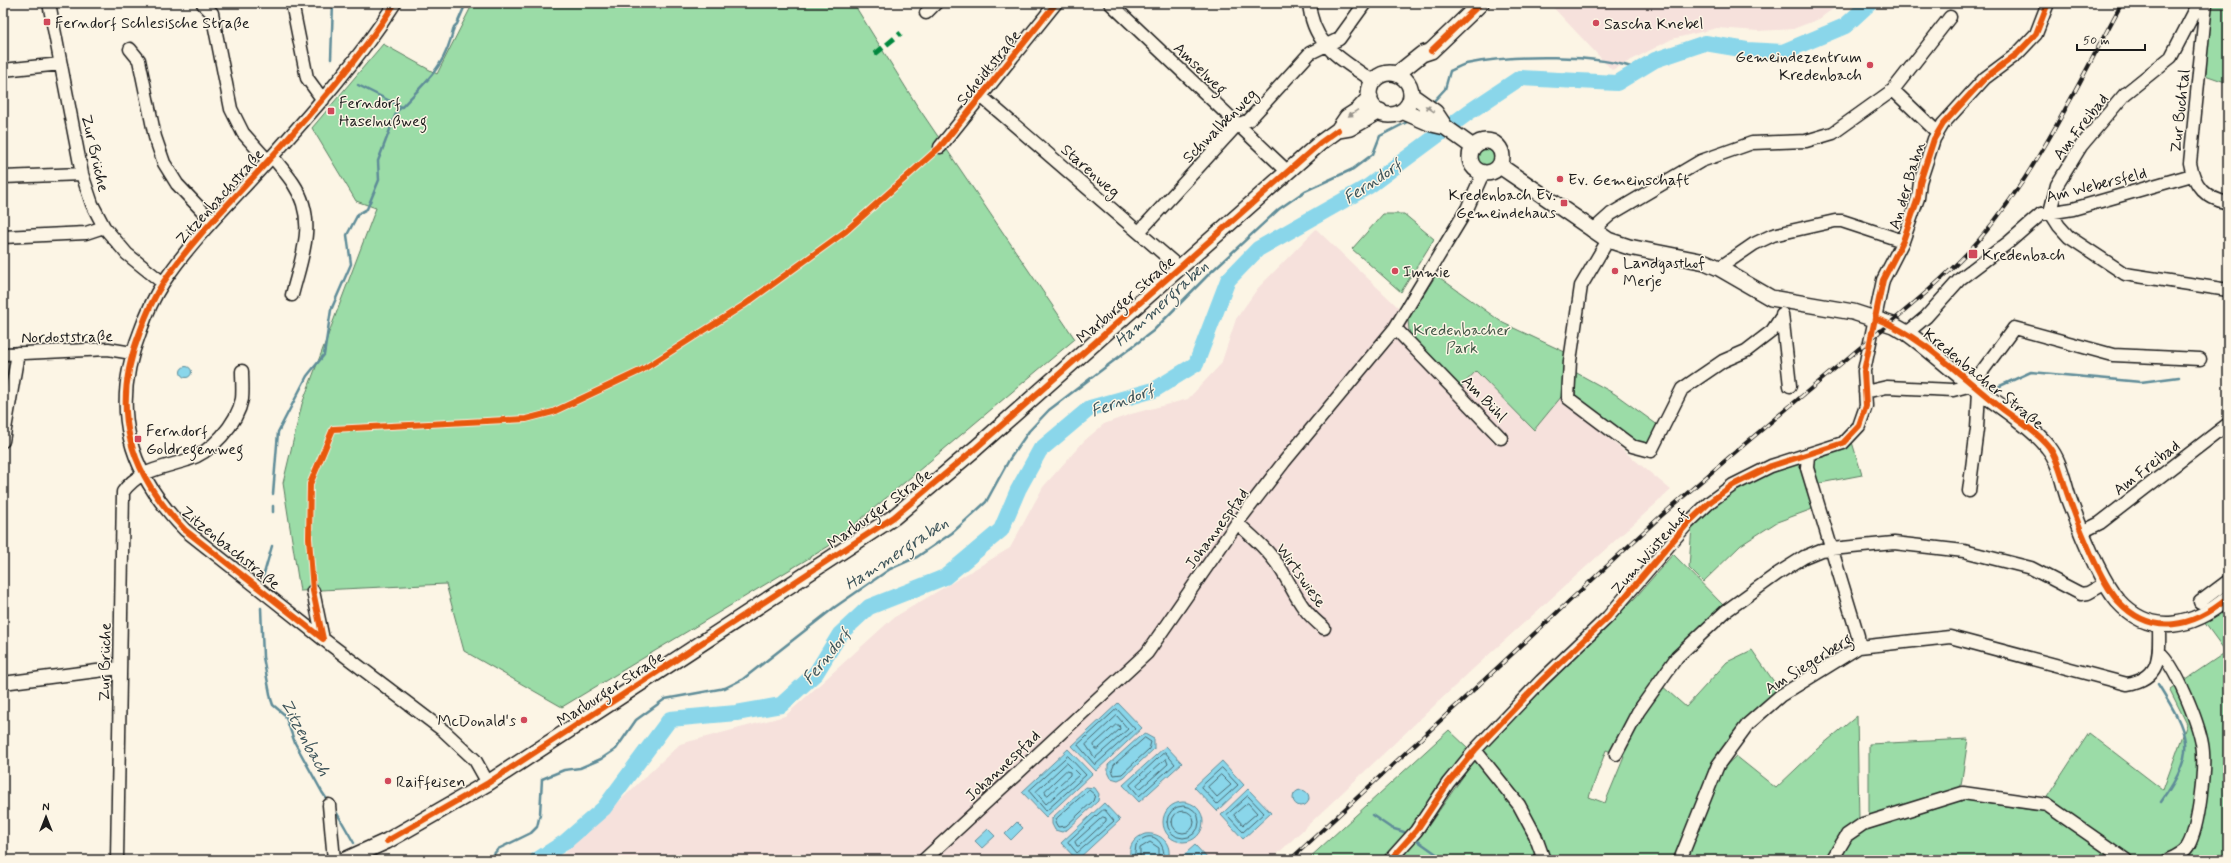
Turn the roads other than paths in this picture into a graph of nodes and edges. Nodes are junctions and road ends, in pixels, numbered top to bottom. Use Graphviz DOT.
graph roads {
  1 [pos="49,3"];
  2 [pos="292,3"];
  3 [pos="395,3"];
  4 [pos="936,3"];
  5 [pos="1056,3"];
  6 [pos="1110,3"];
  7 [pos="1309,3"];
  8 [pos="1365,3"];
  9 [pos="1481,3"];
  10 [pos="2048,3"];
  11 [pos="2199,3"];
  12 [pos="2206,3"];
  13 [pos="203,4"];
  14 [pos="926,13"];
  15 [pos="1950,17"];
  16 [pos="1325,46"];
  17 [pos="130,49"];
  18 [pos="1431,51"];
  19 [pos="61,64"];
  20 [pos="3,70"];
  21 [pos="1397,74"];
  22 [pos="1374,82"];
  23 [pos="1410,90"];
  24 [pos="1893,90"];
  25 [pos="982,97"];
  26 [pos="1370,97"];
  27 [pos="323,100"];
  28 [pos="1380,111"];
  29 [pos="1402,111"];
  30 [pos="1237,125"];
  31 [pos="1445,127"];
  32 [pos="1338,130"];
  33 [pos="1937,132"];
  34 [pos="940,147"];
  35 [pos="1473,147"];
  36 [pos="270,159"];
  37 [pos="1500,166"];
  38 [pos="1288,172"];
  39 [pos="1482,173"];
  40 [pos="82,174"];
  41 [pos="2192,175"];
  42 [pos="3,178"];
  43 [pos="2228,203"];
  44 [pos="2050,212"];
  45 [pos="212,221"];
  46 [pos="104,227"];
  47 [pos="1592,231"];
  48 [pos="1138,232"];
  49 [pos="3,237"];
  50 [pos="1608,240"];
  51 [pos="1903,241"];
  52 [pos="1180,268"];
  53 [pos="1719,268"];
  54 [pos="163,283"];
  55 [pos="2228,290"];
  56 [pos="292,295"];
  57 [pos="1784,301"];
  58 [pos="1782,316"];
  59 [pos="1875,318"];
  60 [pos="1395,328"];
  61 [pos="1907,333"];
  62 [pos="18,353"];
  63 [pos="132,353"];
  64 [pos="3,354"];
  65 [pos="2200,359"];
  66 [pos="242,371"];
  67 [pos="1790,386"];
  68 [pos="1975,388"];
  69 [pos="1865,392"];
  70 [pos="2228,424"];
  71 [pos="1501,438"];
  72 [pos="3,441"];
  73 [pos="1808,455"];
  74 [pos="142,474"];
  75 [pos="1969,491"];
  76 [pos="1237,523"];
  77 [pos="2082,532"];
  78 [pos="1831,548"];
  79 [pos="2228,581"];
  80 [pos="2106,583"];
  81 [pos="313,591"];
  82 [pos="2228,598"];
  83 [pos="2200,602"];
  84 [pos="2159,624"];
  85 [pos="1324,628"];
  86 [pos="323,639"];
  87 [pos="1860,647"];
  88 [pos="2159,652"];
  89 [pos="120,668"];
  90 [pos="3,683"];
  91 [pos="1475,750"];
  92 [pos="1616,754"];
  93 [pos="488,783"];
  94 [pos="329,805"];
  95 [pos="117,860"];
  96 [pos="334,860"];
  97 [pos="345,860"];
  98 [pos="924,860"];
  99 [pos="1390,860"];
  100 [pos="1544,860"];
  101 [pos="1680,860"];
  102 [pos="1832,860"];
  103 [pos="2126,860"];
  104 [pos="2168,860"];
  1 -- 19 [label="street, Zur Brüche"];
  2 -- 27 [label="street"];
  3 -- 27 [label="street, Zitzenbachstraße"];
  4 -- 14 [label="street"];
  5 -- 25 [label="street, Scheidtstraße"];
  6 -- 30 [label="street, Amselweg"];
  7 -- 16 [label="street"];
  8 -- 16 [label="street, Schwalbenweg"];
  9 -- 18 [label="main road"];
  10 -- 33 [label="street, An der Bahn"];
  11 -- 44 [label="street, Am Freibad"];
  12 -- 41 [label="street, Zur Buchtal"];
  13 -- 36 [label="street"];
  15 -- 24 [label="street"];
  16 -- 22 [label="street"];
  16 -- 30 [label="street, Schwalbenweg"];
  17 -- 45 [label="street"];
  18 -- 21 [label="main road"];
  18 -- 23 [label="main road"];
  19 -- 20 [label="street"];
  19 -- 40 [label="street, Zur Brüche"];
  21 -- 22 [label="main road"];
  21 -- 23 [label="main road"];
  22 -- 26 [label="main road"];
  23 -- 29 [label="main road"];
  31 -- 23 [label="main road, one-way"];
  24 -- 33 [label="street"];
  24 -- 47 [label="street"];
  25 -- 34 [label="street, Scheidtstraße"];
  25 -- 48 [label="street, Starenweg"];
  26 -- 28 [label="main road"];
  26 -- 32 [label="main road, Marburger Straße, one-way"];
  27 -- 36 [label="street, Zitzenbachstraße"];
  28 -- 29 [label="main road"];
  28 -- 32 [label="main road, Marburger Straße"];
  29 -- 31 [label="main road"];
  30 -- 38 [label="street, Amselweg"];
  30 -- 48 [label="street, Schwalbenweg"];
  31 -- 35 [label="main road"];
  32 -- 38 [label="main road, Marburger Straße"];
  33 -- 51 [label="street, An der Bahn"];
  35 -- 37 [label="main road"];
  35 -- 39 [label="main road"];
  36 -- 45 [label="street, Zitzenbachstraße"];
  36 -- 56 [label="street"];
  37 -- 39 [label="main road"];
  37 -- 47 [label="main road, Kredenbacher Straße"];
  38 -- 52 [label="main road, Marburger Straße"];
  39 -- 60 [label="street, Johannespfad"];
  40 -- 42 [label="street"];
  40 -- 46 [label="street, Zur Brüche"];
  41 -- 43 [label="street, Zur Buchtal"];
  41 -- 44 [label="street, Am Webersfeld"];
  44 -- 55 [label="street"];
  44 -- 61 [label="street, Am Webersfeld"];
  45 -- 54 [label="street, Zitzenbachstraße"];
  46 -- 49 [label="street"];
  46 -- 54 [label="street, Zur Brüche"];
  47 -- 50 [label="main road, Kredenbacher Straße"];
  48 -- 52 [label="street, Starenweg"];
  50 -- 53 [label="main road, Kredenbacher Straße"];
  50 -- 58 [label="street"];
  51 -- 53 [label="street"];
  51 -- 59 [label="street, An der Bahn"];
  52 -- 93 [label="main road, Marburger Straße"];
  53 -- 57 [label="main road, Kredenbacher Straße"];
  54 -- 63 [label="street, Zitzenbachstraße"];
  57 -- 58 [label="street"];
  57 -- 59 [label="main road, Kredenbacher Straße"];
  58 -- 67 [label="street"];
  59 -- 61 [label="main road, Kredenbacher Straße"];
  59 -- 69 [label="street, Zum Wüstenhof"];
  60 -- 71 [label="street, Am Bühl"];
  60 -- 76 [label="street, Johannespfad"];
  61 -- 68 [label="main road, Kredenbacher Straße"];
  62 -- 63 [label="street, Nordoststraße"];
  62 -- 64 [label="street, Nordoststraße"];
  62 -- 72 [label="street"];
  63 -- 74 [label="street, Zitzenbachstraße"];
  65 -- 68 [label="street"];
  66 -- 74 [label="street"];
  68 -- 69 [label="street"];
  68 -- 75 [label="street"];
  68 -- 77 [label="main road, Kredenbacher Straße"];
  69 -- 73 [label="street, Zum Wüstenhof"];
  70 -- 77 [label="street, Am Freibad"];
  73 -- 78 [label="street"];
  73 -- 91 [label="street, Zum Wüstenhof"];
  74 -- 86 [label="street, Zitzenbachstraße"];
  74 -- 89 [label="street, Zur Brüche"];
  76 -- 85 [label="street, Wirtswiese"];
  76 -- 98 [label="street, Johannespfad"];
  77 -- 80 [label="main road, Kredenbacher Straße"];
  78 -- 80 [label="street"];
  78 -- 87 [label="street"];
  78 -- 92 [label="street"];
  79 -- 83 [label="street"];
  80 -- 84 [label="main road, Kredenbacher Straße"];
  81 -- 86 [label="street"];
  82 -- 84 [label="main road, Kredenbacher Straße"];
  84 -- 88 [label="street, Am Siegerberg"];
  86 -- 93 [label="street, Zitzenbachstraße"];
  87 -- 88 [label="street, Am Siegerberg"];
  87 -- 101 [label="street, Am Siegerberg"];
  88 -- 104 [label="street"];
  89 -- 90 [label="street"];
  89 -- 95 [label="street, Zur Brüche"];
  91 -- 99 [label="street, Zum Wüstenhof"];
  91 -- 100 [label="street"];
  93 -- 97 [label="main road, Marburger Straße"];
  94 -- 96 [label="street"];
  102 -- 103 [label="street"];
}
